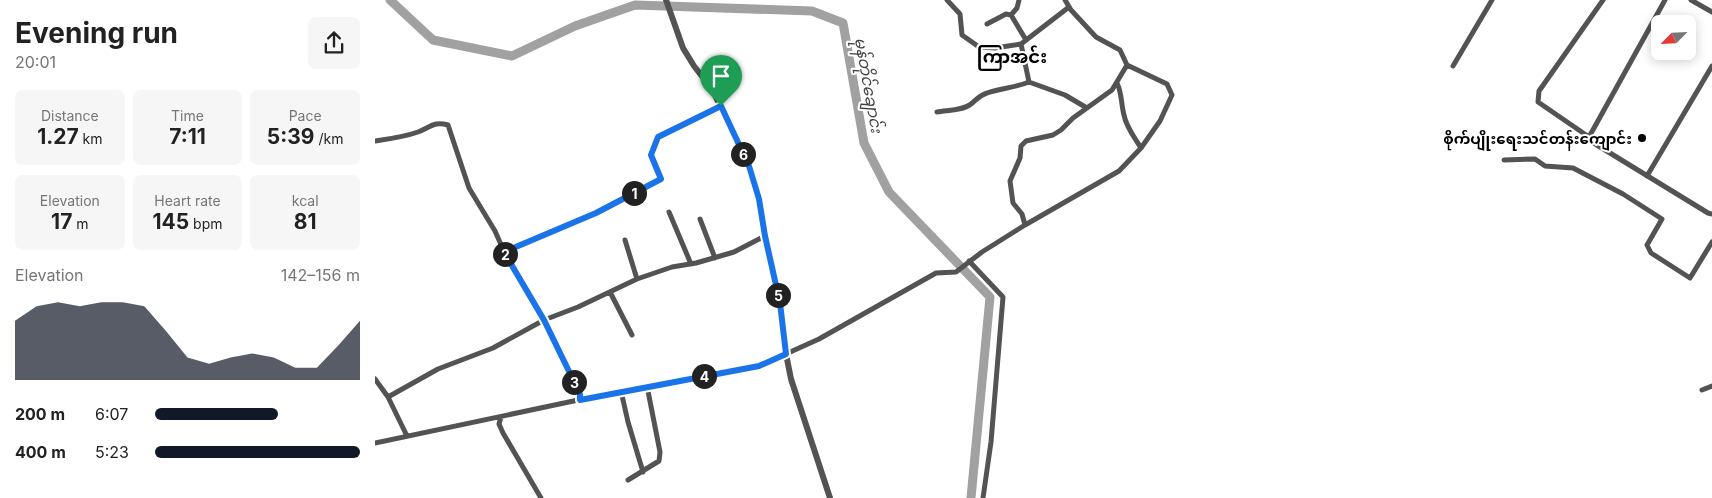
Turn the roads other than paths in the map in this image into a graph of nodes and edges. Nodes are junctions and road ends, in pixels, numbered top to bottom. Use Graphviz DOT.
graph roads {
  1 [pos="666,0"];
  2 [pos="947,0"];
  3 [pos="1019,0"];
  4 [pos="1065,0"];
  5 [pos="1492,0"];
  6 [pos="1603,0"];
  7 [pos="1665,0"];
  8 [pos="1691,0"];
  9 [pos="1069,7"];
  10 [pos="1712,12"];
  11 [pos="1011,15"];
  12 [pos="987,24"];
  13 [pos="1023,42"];
  14 [pos="1127,66"];
  15 [pos="1453,66"];
  16 [pos="1712,66"];
  17 [pos="1029,82"];
  18 [pos="1117,83"];
  19 [pos="721,106"];
  20 [pos="1087,108"];
  21 [pos="937,112"];
  22 [pos="1589,137"];
  23 [pos="375,141"];
  24 [pos="1141,148"];
  25 [pos="1504,160"];
  26 [pos="1647,176"];
  27 [pos="669,212"];
  28 [pos="1712,214"];
  29 [pos="701,218"];
  30 [pos="1025,225"];
  31 [pos="765,236"];
  32 [pos="625,240"];
  33 [pos="1712,242"];
  34 [pos="504,252"];
  35 [pos="715,258"];
  36 [pos="967,262"];
  37 [pos="691,264"];
  38 [pos="637,279"];
  39 [pos="610,292"];
  40 [pos="544,320"];
  41 [pos="632,335"];
  42 [pos="786,354"];
  43 [pos="375,378"];
  44 [pos="647,386"];
  45 [pos="1712,386"];
  46 [pos="1702,390"];
  47 [pos="621,392"];
  48 [pos="388,397"];
  49 [pos="580,400"];
  50 [pos="501,417"];
  51 [pos="407,436"];
  52 [pos="375,443"];
  53 [pos="643,472"];
  54 [pos="629,480"];
  55 [pos="541,498"];
  56 [pos="830,498"];
  57 [pos="983,498"];
  1 -- 19 [label="street"];
  2 -- 13 [label="street"];
  3 -- 11 [label="street"];
  4 -- 9 [label="street"];
  5 -- 15 [label="street"];
  6 -- 22 [label="street"];
  7 -- 22 [label="street"];
  8 -- 10 [label="street"];
  9 -- 13 [label="street"];
  9 -- 14 [label="street"];
  11 -- 12 [label="street"];
  11 -- 13 [label="street"];
  13 -- 17 [label="street"];
  14 -- 18 [label="street"];
  14 -- 24 [label="street"];
  16 -- 26 [label="street"];
  17 -- 20 [label="street"];
  17 -- 21 [label="street"];
  18 -- 20 [label="street"];
  18 -- 24 [label="street"];
  19 -- 31 [label="street"];
  19 -- 34 [label="street"];
  20 -- 30 [label="street"];
  22 -- 26 [label="street"];
  23 -- 34 [label="street"];
  24 -- 30 [label="street"];
  25 -- 33 [label="street"];
  26 -- 28 [label="street"];
  27 -- 37 [label="street"];
  29 -- 35 [label="street"];
  30 -- 36 [label="street"];
  31 -- 35 [label="street"];
  31 -- 42 [label="street"];
  32 -- 38 [label="street"];
  34 -- 40 [label="street"];
  35 -- 37 [label="street"];
  36 -- 42 [label="street"];
  36 -- 57 [label="street"];
  37 -- 38 [label="street"];
  38 -- 39 [label="street"];
  39 -- 40 [label="street"];
  39 -- 41 [label="street"];
  40 -- 48 [label="street"];
  40 -- 49 [label="street"];
  42 -- 44 [label="street"];
  42 -- 56 [label="street"];
  43 -- 48 [label="street"];
  44 -- 47 [label="street"];
  44 -- 53 [label="street"];
  45 -- 46 [label="street"];
  47 -- 49 [label="street"];
  47 -- 53 [label="street"];
  48 -- 51 [label="street"];
  49 -- 50 [label="street"];
  50 -- 51 [label="street"];
  50 -- 55 [label="street"];
  51 -- 52 [label="street"];
  53 -- 54 [label="street"];
}
